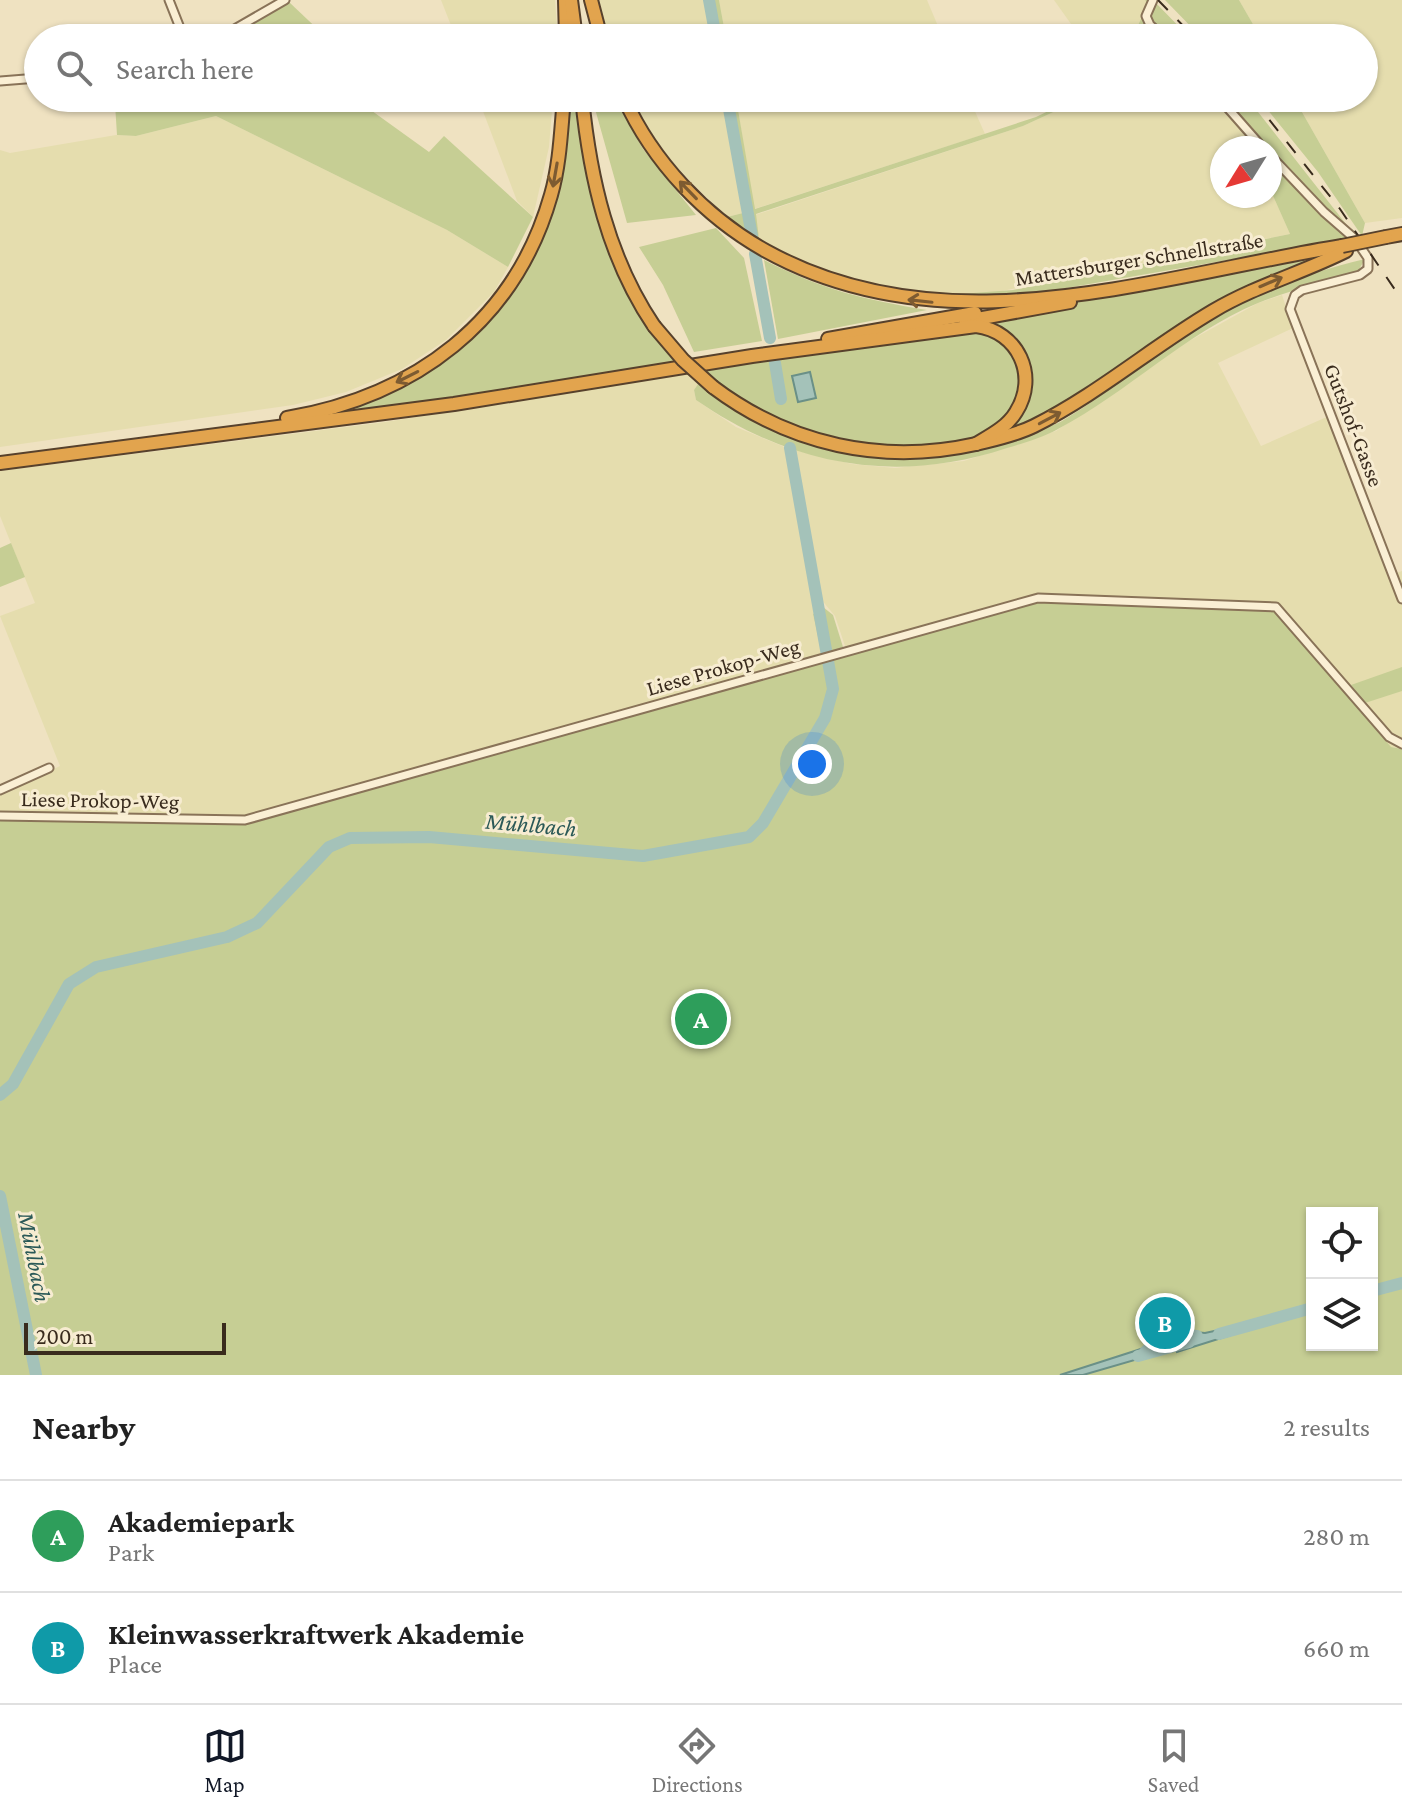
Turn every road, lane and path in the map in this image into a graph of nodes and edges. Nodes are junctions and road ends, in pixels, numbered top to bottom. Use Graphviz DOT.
graph roads {
  1 [pos="169,0"];
  2 [pos="284,0"];
  3 [pos="565,0"];
  4 [pos="591,0"];
  5 [pos="1153,0"];
  6 [pos="573,4"];
  7 [pos="178,24"];
  8 [pos="243,24"];
  9 [pos="566,24"];
  10 [pos="575,24"];
  11 [pos="597,24"];
  12 [pos="1150,24"];
  13 [pos="24,79"];
  14 [pos="0,81"];
  15 [pos="562,112"];
  16 [pos="584,112"];
  17 [pos="633,112"];
  18 [pos="1231,112"];
  19 [pos="1252,136"];
  20 [pos="1282,168"];
  21 [pos="1402,234"];
  22 [pos="1392,240"];
  23 [pos="1344,248"];
  24 [pos="1081,294"];
  25 [pos="818,348"];
  26 [pos="752,356"];
  27 [pos="976,444"];
  28 [pos="112,447"];
  29 [pos="0,463"];
  30 [pos="1402,599"];
  31 [pos="1402,744"];
  32 [pos="49,768"];
  33 [pos="0,790"];
  34 [pos="0,816"];
  1 -- 7 [label="street"];
  2 -- 8 [label="street"];
  3 -- 9 [label="highway"];
  4 -- 11 [label="highway"];
  5 -- 12 [label="street"];
  6 -- 10 [label="highway"];
  13 -- 14 [label="street"];
  15 -- 28 [label="highway, one-way"];
  16 -- 27 [label="highway, Mattersburger Schnellstraße, bridge"];
  24 -- 17 [label="highway, Mattersburger Schnellstraße, one-way"];
  18 -- 19 [label="street"];
  20 -- 30 [label="street, Gutshof-Gasse"];
  21 -- 22 [label="highway, Mattersburger Schnellstraße"];
  22 -- 23 [label="highway, Mattersburger Schnellstraße"];
  23 -- 24 [label="highway, Mattersburger Schnellstraße"];
  23 -- 25 [label="highway"];
  27 -- 23 [label="highway, Mattersburger Schnellstraße, one-way"];
  24 -- 26 [label="highway"];
  25 -- 26 [label="highway"];
  25 -- 27 [label="highway"];
  26 -- 28 [label="highway"];
  28 -- 29 [label="highway"];
  31 -- 34 [label="street, Liese Prokop-Weg"];
  32 -- 33 [label="street, Liese Prokop-Weg"];
}
